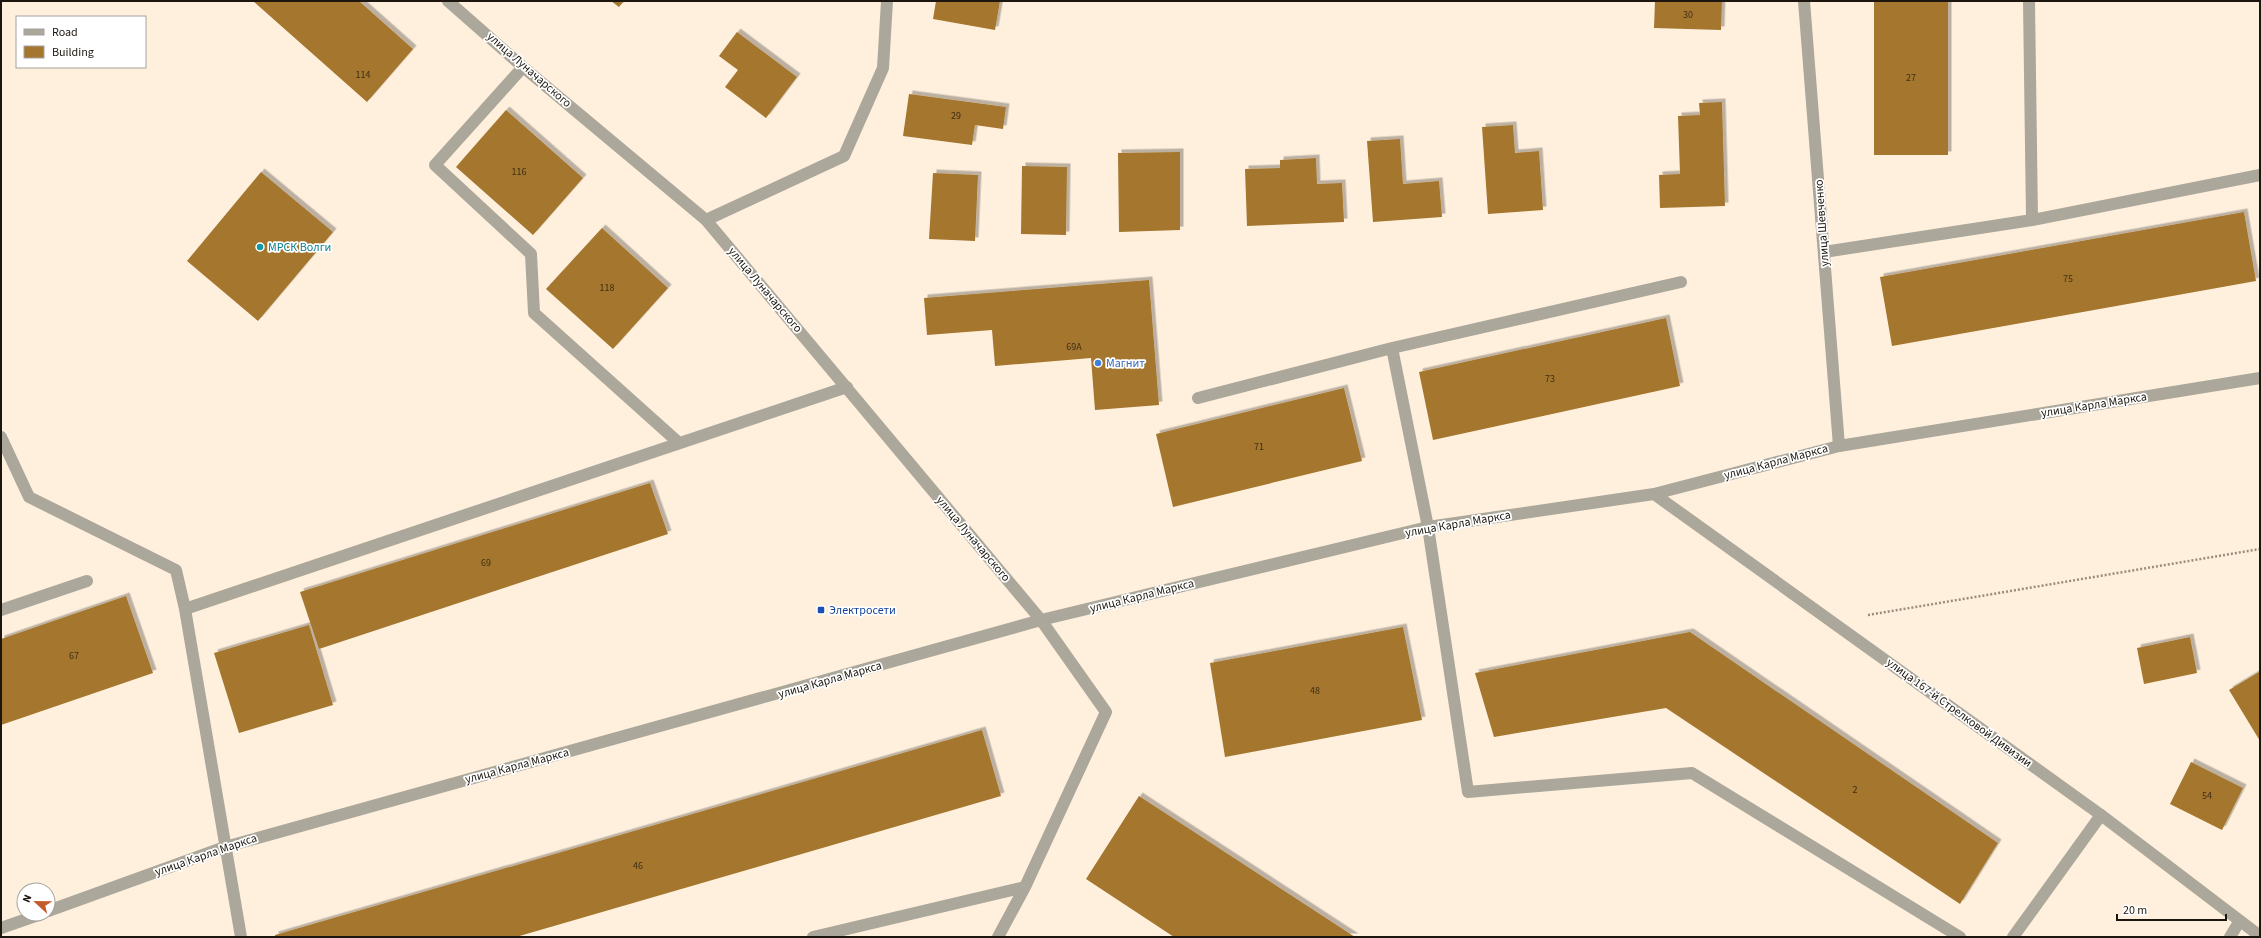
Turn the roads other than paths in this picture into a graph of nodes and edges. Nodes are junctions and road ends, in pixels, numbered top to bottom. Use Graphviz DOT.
graph roads {
  1 [pos="448,1"];
  2 [pos="887,1"];
  3 [pos="1804,1"];
  4 [pos="2029,1"];
  5 [pos="524,67"];
  6 [pos="2260,174"];
  7 [pos="706,220"];
  8 [pos="2032,220"];
  9 [pos="1824,252"];
  10 [pos="1681,282"];
  11 [pos="1392,348"];
  12 [pos="2260,378"];
  13 [pos="847,387"];
  14 [pos="1198,398"];
  15 [pos="1,437"];
  16 [pos="679,443"];
  17 [pos="1839,446"];
  18 [pos="1654,494"];
  19 [pos="1428,527"];
  20 [pos="87,581"];
  21 [pos="185,609"];
  22 [pos="1,610"];
  23 [pos="1041,620"];
  24 [pos="2101,815"];
  25 [pos="225,847"];
  26 [pos="1025,886"];
  27 [pos="56,908"];
  28 [pos="18,922"];
  29 [pos="2240,922"];
  30 [pos="1,928"];
  31 [pos="2260,936"];
  32 [pos="242,937"];
  33 [pos="813,937"];
  34 [pos="998,937"];
  35 [pos="1960,937"];
  36 [pos="2013,937"];
  37 [pos="2230,937"];
  1 -- 5 [label="street, улица Луначарского"];
  2 -- 7 [label="street"];
  3 -- 9 [label="street, улица Шевченко"];
  4 -- 8 [label="street"];
  5 -- 7 [label="street, улица Луначарского"];
  5 -- 16 [label="street"];
  6 -- 8 [label="street"];
  7 -- 13 [label="street, улица Луначарского"];
  8 -- 9 [label="street"];
  9 -- 17 [label="street, улица Шевченко"];
  10 -- 11 [label="street"];
  11 -- 14 [label="street"];
  11 -- 19 [label="street"];
  12 -- 17 [label="street, улица Карла Маркса"];
  13 -- 16 [label="street"];
  13 -- 23 [label="street, улица Луначарского"];
  15 -- 21 [label="street"];
  16 -- 21 [label="street"];
  17 -- 18 [label="street, улица Карла Маркса"];
  18 -- 19 [label="street, улица Карла Маркса"];
  18 -- 24 [label="street, улица 167-й Стрелковой Дивизии"];
  19 -- 23 [label="street, улица Карла Маркса"];
  19 -- 35 [label="street"];
  20 -- 22 [label="street"];
  21 -- 25 [label="street"];
  23 -- 25 [label="street, улица Карла Маркса"];
  23 -- 26 [label="street, улица Луначарского"];
  24 -- 29 [label="street, улица 167-й Стрелковой Дивизии"];
  24 -- 36 [label="street"];
  25 -- 27 [label="street, улица Карла Маркса"];
  25 -- 32 [label="street"];
  26 -- 33 [label="street"];
  26 -- 34 [label="street"];
  28 -- 30 [label="street"];
  29 -- 31 [label="street, улица 167-й Стрелковой Дивизии"];
  29 -- 37 [label="street"];
}
